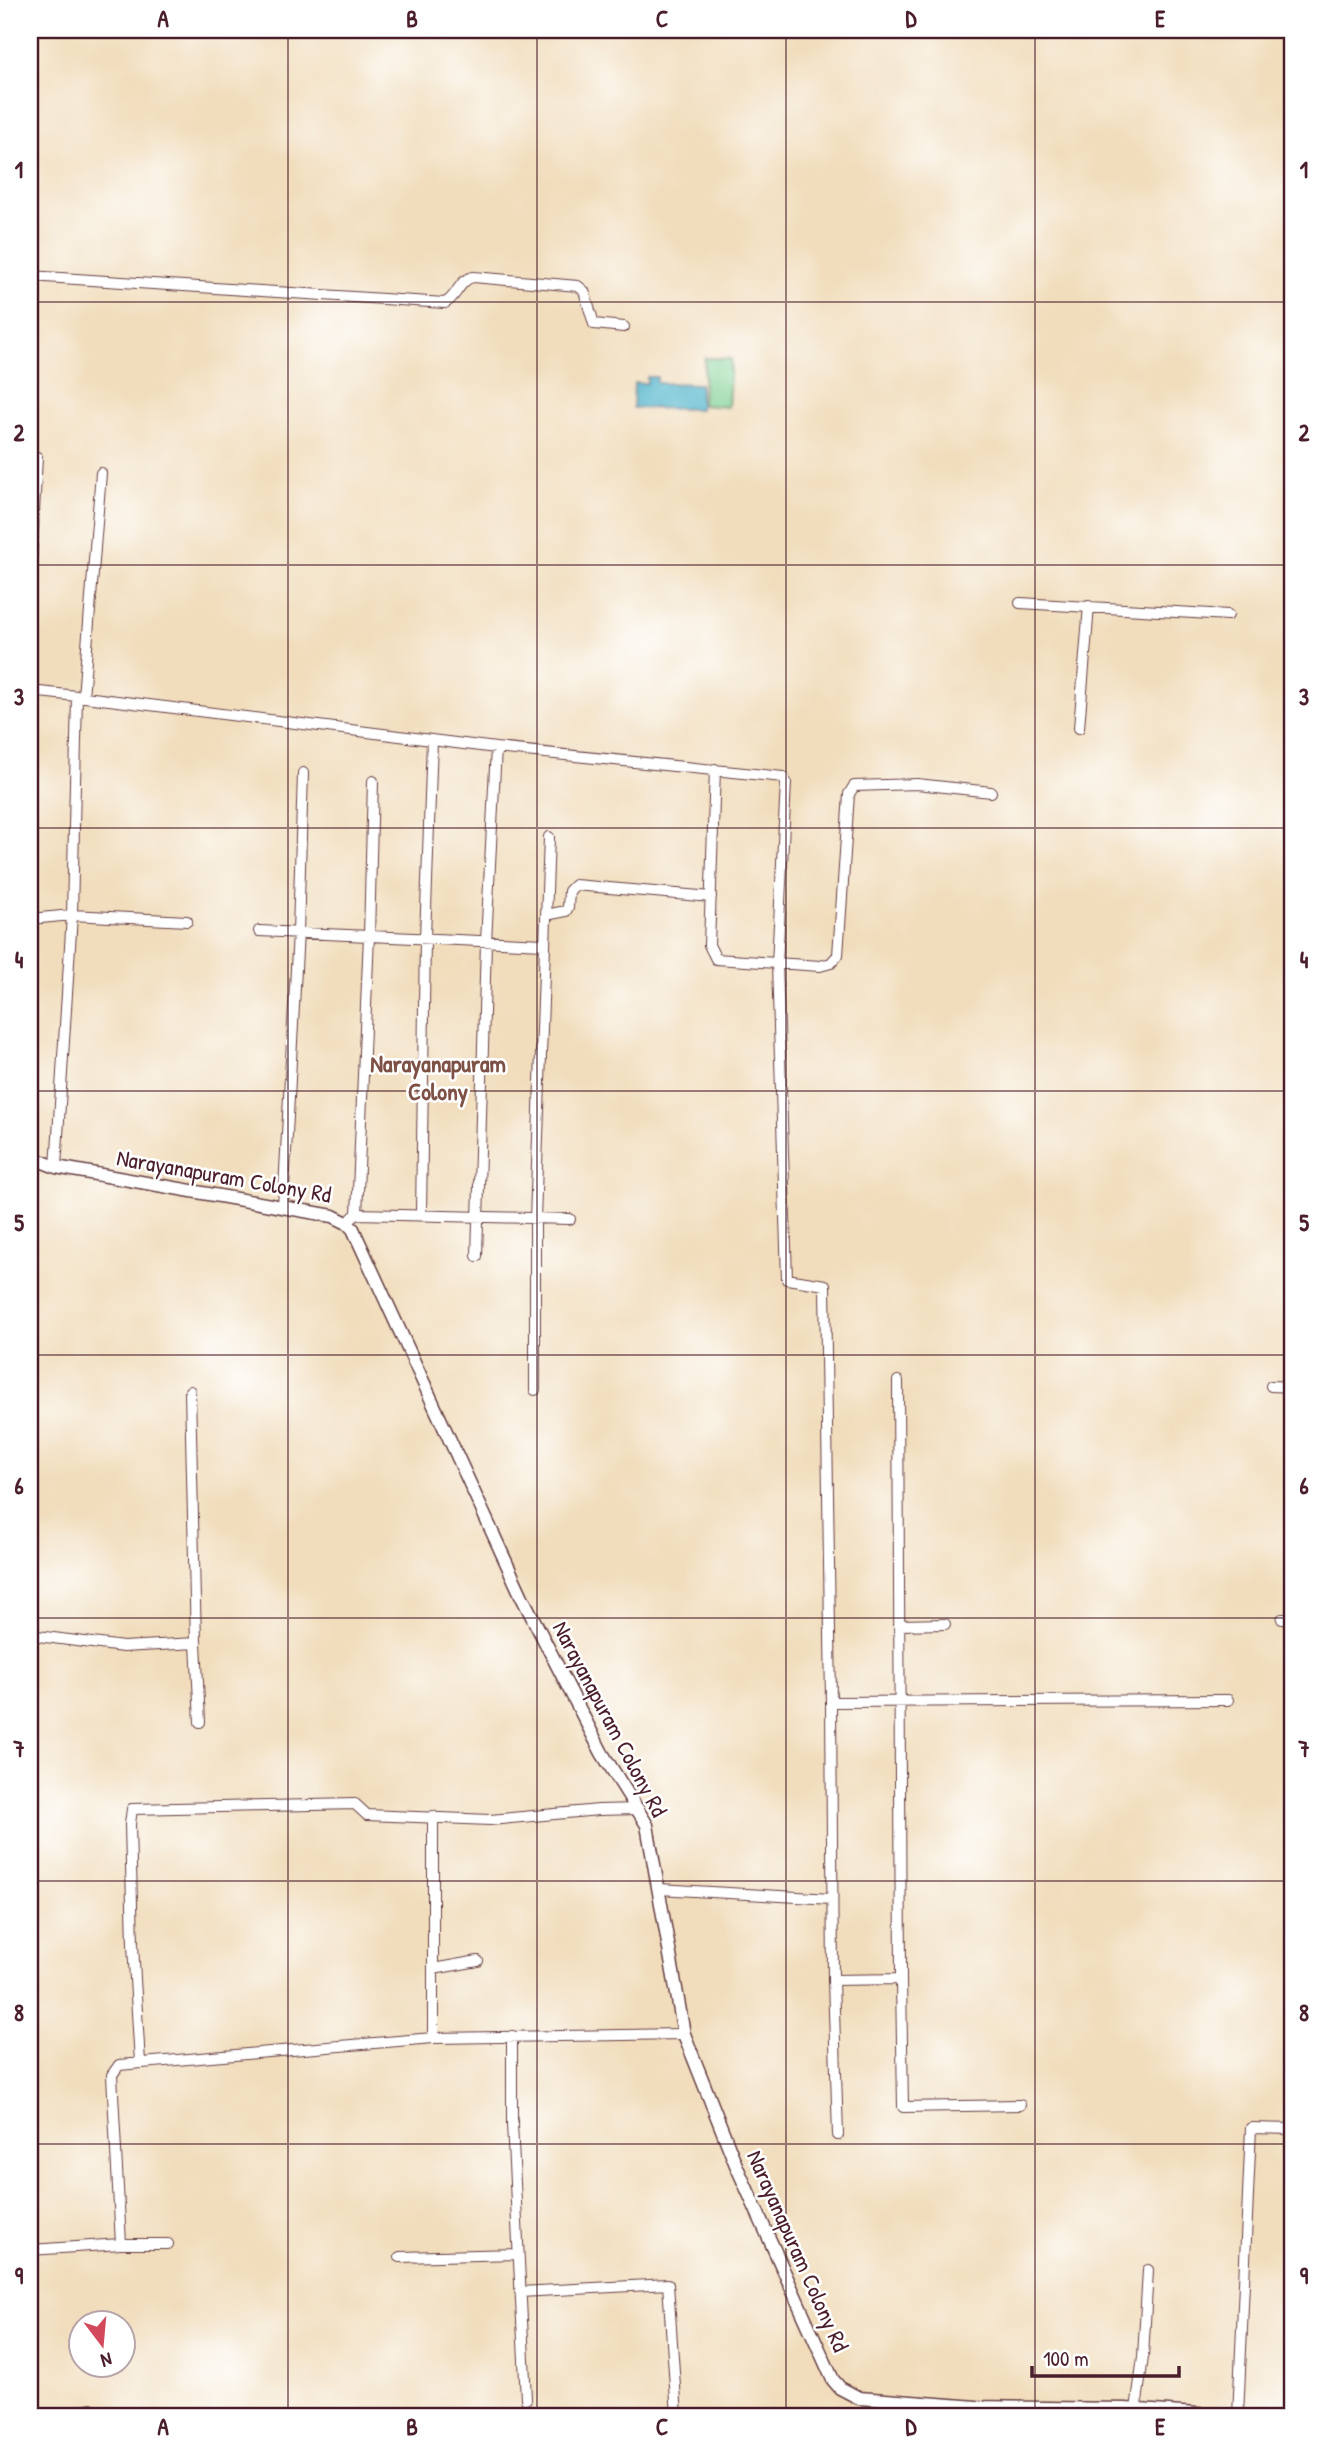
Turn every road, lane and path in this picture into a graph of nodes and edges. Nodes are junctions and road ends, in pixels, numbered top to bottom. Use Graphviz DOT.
graph roads {
  1 [pos="30,276"];
  2 [pos="624,327"];
  3 [pos="37,457"];
  4 [pos="101,473"];
  5 [pos="30,584"];
  6 [pos="1020,603"];
  7 [pos="1088,606"];
  8 [pos="1228,615"];
  9 [pos="30,691"];
  10 [pos="80,697"];
  11 [pos="1079,728"];
  12 [pos="432,740"];
  13 [pos="496,748"];
  14 [pos="715,769"];
  15 [pos="303,774"];
  16 [pos="373,781"];
  17 [pos="991,792"];
  18 [pos="549,837"];
  19 [pos="711,897"];
  20 [pos="72,915"];
  21 [pos="546,915"];
  22 [pos="30,919"];
  23 [pos="187,921"];
  24 [pos="259,931"];
  25 [pos="298,932"];
  26 [pos="369,936"];
  27 [pos="425,938"];
  28 [pos="486,942"];
  29 [pos="544,944"];
  30 [pos="776,964"];
  31 [pos="30,1157"];
  32 [pos="56,1167"];
  33 [pos="283,1207"];
  34 [pos="421,1215"];
  35 [pos="351,1218"];
  36 [pos="478,1218"];
  37 [pos="535,1219"];
  38 [pos="570,1219"];
  39 [pos="477,1256"];
  40 [pos="898,1381"];
  41 [pos="1271,1387"];
  42 [pos="1293,1387"];
  43 [pos="535,1390"];
  44 [pos="190,1391"];
  45 [pos="1282,1619"];
  46 [pos="1293,1619"];
  47 [pos="945,1624"];
  48 [pos="899,1625"];
  49 [pos="30,1635"];
  50 [pos="196,1643"];
  51 [pos="899,1700"];
  52 [pos="1228,1700"];
  53 [pos="831,1702"];
  54 [pos="200,1722"];
  55 [pos="639,1810"];
  56 [pos="433,1816"];
  57 [pos="659,1889"];
  58 [pos="832,1899"];
  59 [pos="478,1961"];
  60 [pos="433,1969"];
  61 [pos="901,1979"];
  62 [pos="833,1980"];
  63 [pos="684,2034"];
  64 [pos="512,2036"];
  65 [pos="433,2038"];
  66 [pos="140,2063"];
  67 [pos="1020,2105"];
  68 [pos="1293,2129"];
  69 [pos="838,2135"];
  70 [pos="121,2244"];
  71 [pos="167,2244"];
  72 [pos="30,2250"];
  73 [pos="517,2254"];
  74 [pos="400,2257"];
  75 [pos="1148,2270"];
  76 [pos="520,2292"];
  77 [pos="526,2399"];
  78 [pos="1137,2412"];
  79 [pos="58,2416"];
  80 [pos="92,2416"];
  81 [pos="677,2416"];
  82 [pos="1224,2416"];
  83 [pos="1238,2416"];
  1 -- 2 [label="street"];
  3 -- 5 [label="street"];
  4 -- 10 [label="street"];
  6 -- 7 [label="street"];
  7 -- 8 [label="street"];
  7 -- 11 [label="street"];
  9 -- 10 [label="street"];
  10 -- 12 [label="street"];
  10 -- 20 [label="street"];
  12 -- 13 [label="street"];
  12 -- 27 [label="street"];
  13 -- 14 [label="street"];
  13 -- 28 [label="street"];
  14 -- 19 [label="street"];
  14 -- 30 [label="street"];
  15 -- 25 [label="street"];
  16 -- 26 [label="street"];
  17 -- 30 [label="street"];
  18 -- 21 [label="street"];
  19 -- 21 [label="street"];
  19 -- 30 [label="street"];
  20 -- 22 [label="street"];
  20 -- 23 [label="street"];
  20 -- 32 [label="street"];
  21 -- 29 [label="street"];
  24 -- 25 [label="street"];
  25 -- 26 [label="street"];
  25 -- 33 [label="street"];
  26 -- 27 [label="street"];
  26 -- 35 [label="street"];
  27 -- 28 [label="street"];
  27 -- 34 [label="street"];
  28 -- 29 [label="street"];
  28 -- 36 [label="street"];
  29 -- 37 [label="street"];
  30 -- 53 [label="street"];
  31 -- 32 [label="street, Narayanapuram Colony Rd"];
  32 -- 33 [label="street, Narayanapuram Colony Rd"];
  33 -- 35 [label="street, Narayanapuram Colony Rd"];
  34 -- 35 [label="street"];
  34 -- 36 [label="street"];
  35 -- 55 [label="street, Narayanapuram Colony Rd"];
  36 -- 37 [label="street"];
  36 -- 39 [label="street"];
  37 -- 38 [label="street"];
  37 -- 43 [label="street"];
  40 -- 48 [label="street"];
  41 -- 42 [label="street"];
  44 -- 50 [label="street"];
  45 -- 46 [label="street"];
  47 -- 48 [label="street"];
  48 -- 51 [label="street"];
  49 -- 50 [label="street"];
  50 -- 54 [label="street"];
  51 -- 52 [label="street"];
  51 -- 53 [label="street"];
  51 -- 61 [label="street"];
  53 -- 58 [label="street"];
  55 -- 56 [label="street"];
  55 -- 57 [label="street, Narayanapuram Colony Rd"];
  56 -- 60 [label="street"];
  56 -- 66 [label="street"];
  57 -- 58 [label="street"];
  57 -- 63 [label="street, Narayanapuram Colony Rd"];
  58 -- 62 [label="street"];
  59 -- 60 [label="street"];
  60 -- 65 [label="street"];
  61 -- 62 [label="street"];
  61 -- 67 [label="street"];
  62 -- 69 [label="street"];
  63 -- 64 [label="street"];
  63 -- 78 [label="street, Narayanapuram Colony Rd"];
  64 -- 65 [label="street"];
  64 -- 73 [label="street"];
  65 -- 66 [label="street"];
  66 -- 70 [label="street"];
  68 -- 83 [label="street"];
  70 -- 71 [label="street"];
  70 -- 72 [label="street"];
  73 -- 74 [label="street"];
  73 -- 76 [label="street"];
  75 -- 78 [label="street"];
  76 -- 77 [label="street"];
  76 -- 81 [label="street"];
  78 -- 82 [label="street, Narayanapuram Colony Rd"];
  79 -- 80 [label="street"];
}
